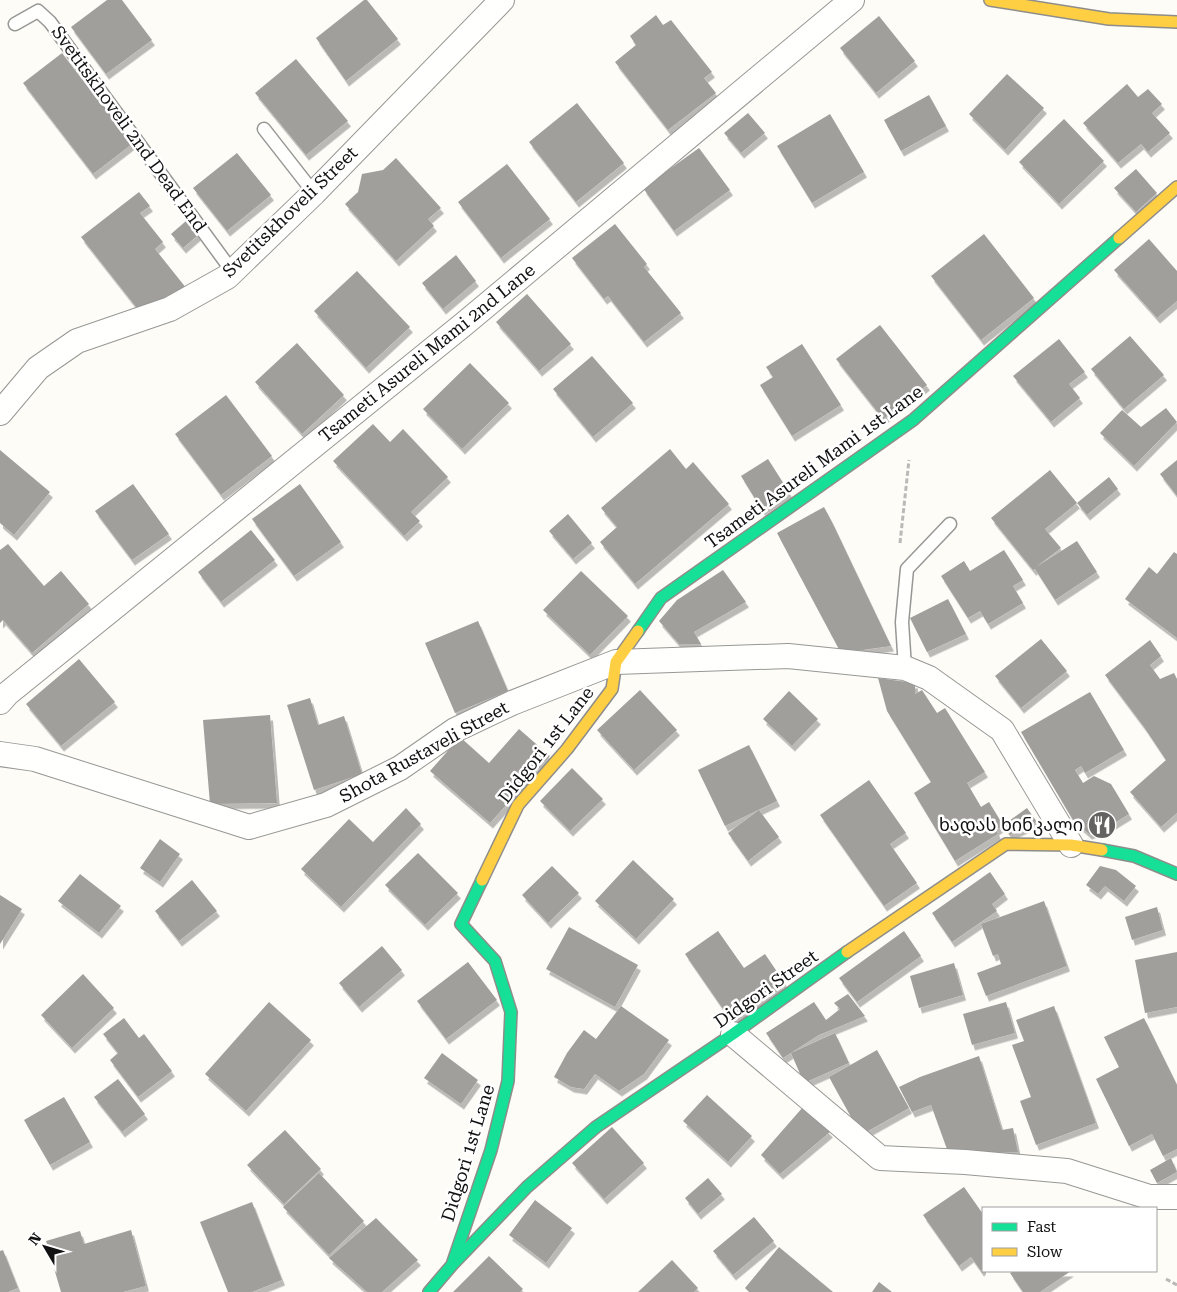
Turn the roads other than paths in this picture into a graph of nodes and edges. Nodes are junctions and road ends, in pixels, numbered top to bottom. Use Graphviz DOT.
graph roads {
  1 [pos="502,0"];
  2 [pos="852,0"];
  3 [pos="990,0"];
  4 [pos="1177,22"];
  5 [pos="16,24"];
  6 [pos="264,129"];
  7 [pos="1177,187"];
  8 [pos="314,193"];
  9 [pos="232,271"];
  10 [pos="0,413"];
  11 [pos="950,524"];
  12 [pos="616,662"];
  13 [pos="904,668"];
  14 [pos="0,702"];
  15 [pos="0,754"];
  16 [pos="1071,845"];
  17 [pos="1177,874"];
  18 [pos="733,1034"];
  19 [pos="1177,1197"];
  20 [pos="452,1265"];
  21 [pos="429,1292"];
  1 -- 8 [label="street, Svetitskhoveli Street"];
  2 -- 14 [label="street, Tsameti Asureli Mami 2nd Lane"];
  3 -- 4 [label="street"];
  5 -- 9 [label="lane, Svetitskhoveli 2nd Dead End"];
  6 -- 8 [label="lane"];
  7 -- 12 [label="street, Tsameti Asureli Mami 1st Lane"];
  8 -- 9 [label="street, Svetitskhoveli Street"];
  9 -- 10 [label="street, Svetitskhoveli Street"];
  11 -- 13 [label="lane"];
  12 -- 13 [label="street, Shota Rustaveli Street"];
  12 -- 15 [label="street, Shota Rustaveli Street"];
  12 -- 20 [label="street, Didgori 1st Lane"];
  13 -- 16 [label="street, Shota Rustaveli Street"];
  16 -- 17 [label="street, Didgori Street"];
  16 -- 18 [label="street, Didgori Street"];
  18 -- 19 [label="street"];
  18 -- 20 [label="street, Didgori Street"];
  20 -- 21 [label="street, Didgori Street"];
}
